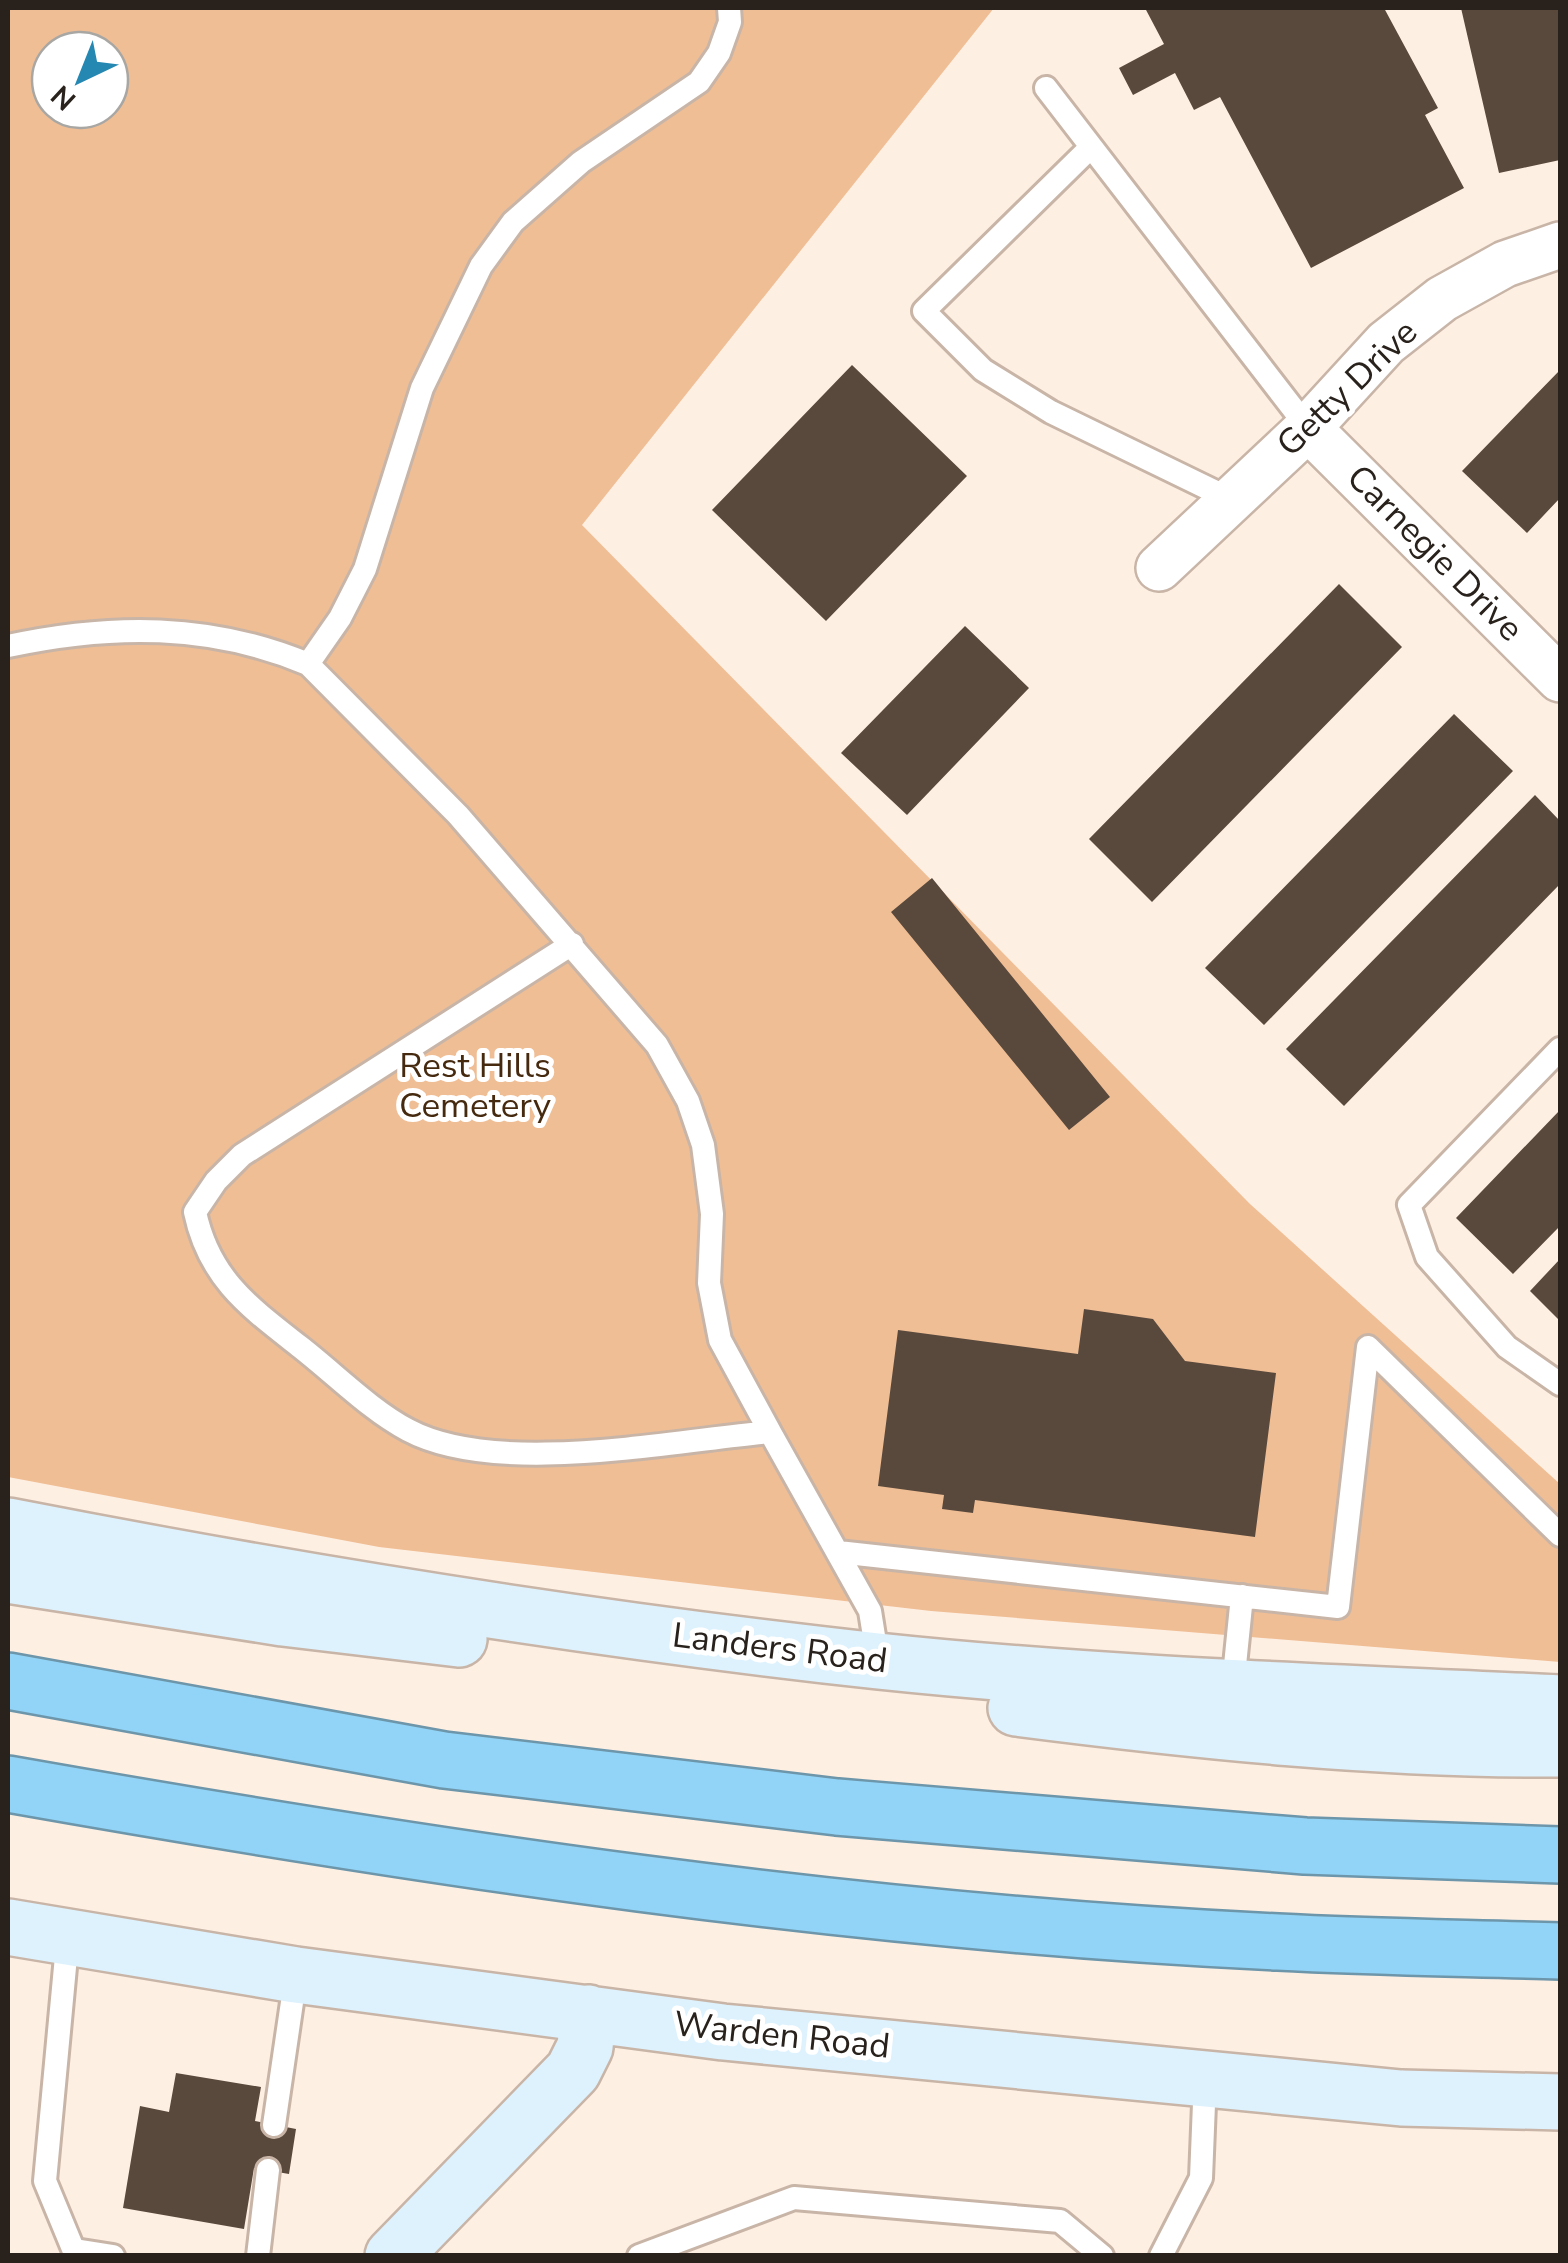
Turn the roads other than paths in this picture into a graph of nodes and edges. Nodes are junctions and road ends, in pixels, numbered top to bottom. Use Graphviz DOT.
graph roads {
  1 [pos="729,8"];
  2 [pos="1046,88"];
  3 [pos="1091,147"];
  4 [pos="1560,246"];
  5 [pos="1308,428"];
  6 [pos="1232,500"];
  7 [pos="1159,568"];
  8 [pos="8,646"];
  9 [pos="308,664"];
  10 [pos="1560,679"];
  11 [pos="572,944"];
  12 [pos="1560,1048"];
  13 [pos="1560,1384"];
  14 [pos="770,1432"];
  15 [pos="8,1526"];
  16 [pos="1560,1536"];
  17 [pos="838,1552"];
  18 [pos="14,1577"];
  19 [pos="1242,1596"];
  20 [pos="878,1661"];
  21 [pos="8,1681"];
  22 [pos="1232,1685"];
  23 [pos="1560,1703"];
  24 [pos="1560,1749"];
  25 [pos="8,1784"];
  26 [pos="1560,1856"];
  27 [pos="8,1928"];
  28 [pos="68,1935"];
  29 [pos="1560,1951"];
  30 [pos="296,1975"];
  31 [pos="588,2013"];
  32 [pos="1205,2077"];
  33 [pos="1560,2102"];
  34 [pos="274,2125"];
  35 [pos="268,2170"];
  36 [pos="76,2253"];
  37 [pos="113,2256"];
  38 [pos="258,2256"];
  39 [pos="393,2256"];
  40 [pos="639,2256"];
  41 [pos="1102,2256"];
  42 [pos="1161,2256"];
  1 -- 9 [label="lane"];
  2 -- 3 [label="lane"];
  3 -- 5 [label="lane"];
  3 -- 6 [label="lane"];
  4 -- 5 [label="street, Getty Drive"];
  5 -- 6 [label="street, Getty Drive"];
  5 -- 10 [label="street, Carnegie Drive"];
  6 -- 7 [label="street, Getty Drive"];
  8 -- 9 [label="lane"];
  9 -- 11 [label="lane"];
  11 -- 14 [label="lane"];
  11 -- 14 [label="lane"];
  12 -- 13 [label="lane"];
  14 -- 17 [label="lane"];
  15 -- 20 [label="main road, Landers Road"];
  16 -- 19 [label="lane"];
  17 -- 19 [label="lane"];
  17 -- 20 [label="lane"];
  18 -- 24 [label="main road"];
  19 -- 22 [label="lane"];
  20 -- 22 [label="main road, Landers Road"];
  21 -- 26 [label="highway"];
  22 -- 23 [label="main road, Landers Road"];
  25 -- 29 [label="highway"];
  27 -- 28 [label="main road, Warden Road"];
  28 -- 30 [label="main road, Warden Road"];
  28 -- 36 [label="lane"];
  30 -- 31 [label="main road, Warden Road"];
  30 -- 34 [label="lane"];
  31 -- 32 [label="main road, Warden Road"];
  31 -- 39 [label="main road"];
  32 -- 33 [label="main road, Warden Road"];
  32 -- 42 [label="lane"];
  35 -- 38 [label="lane"];
  36 -- 37 [label="lane"];
  40 -- 41 [label="lane"];
}
